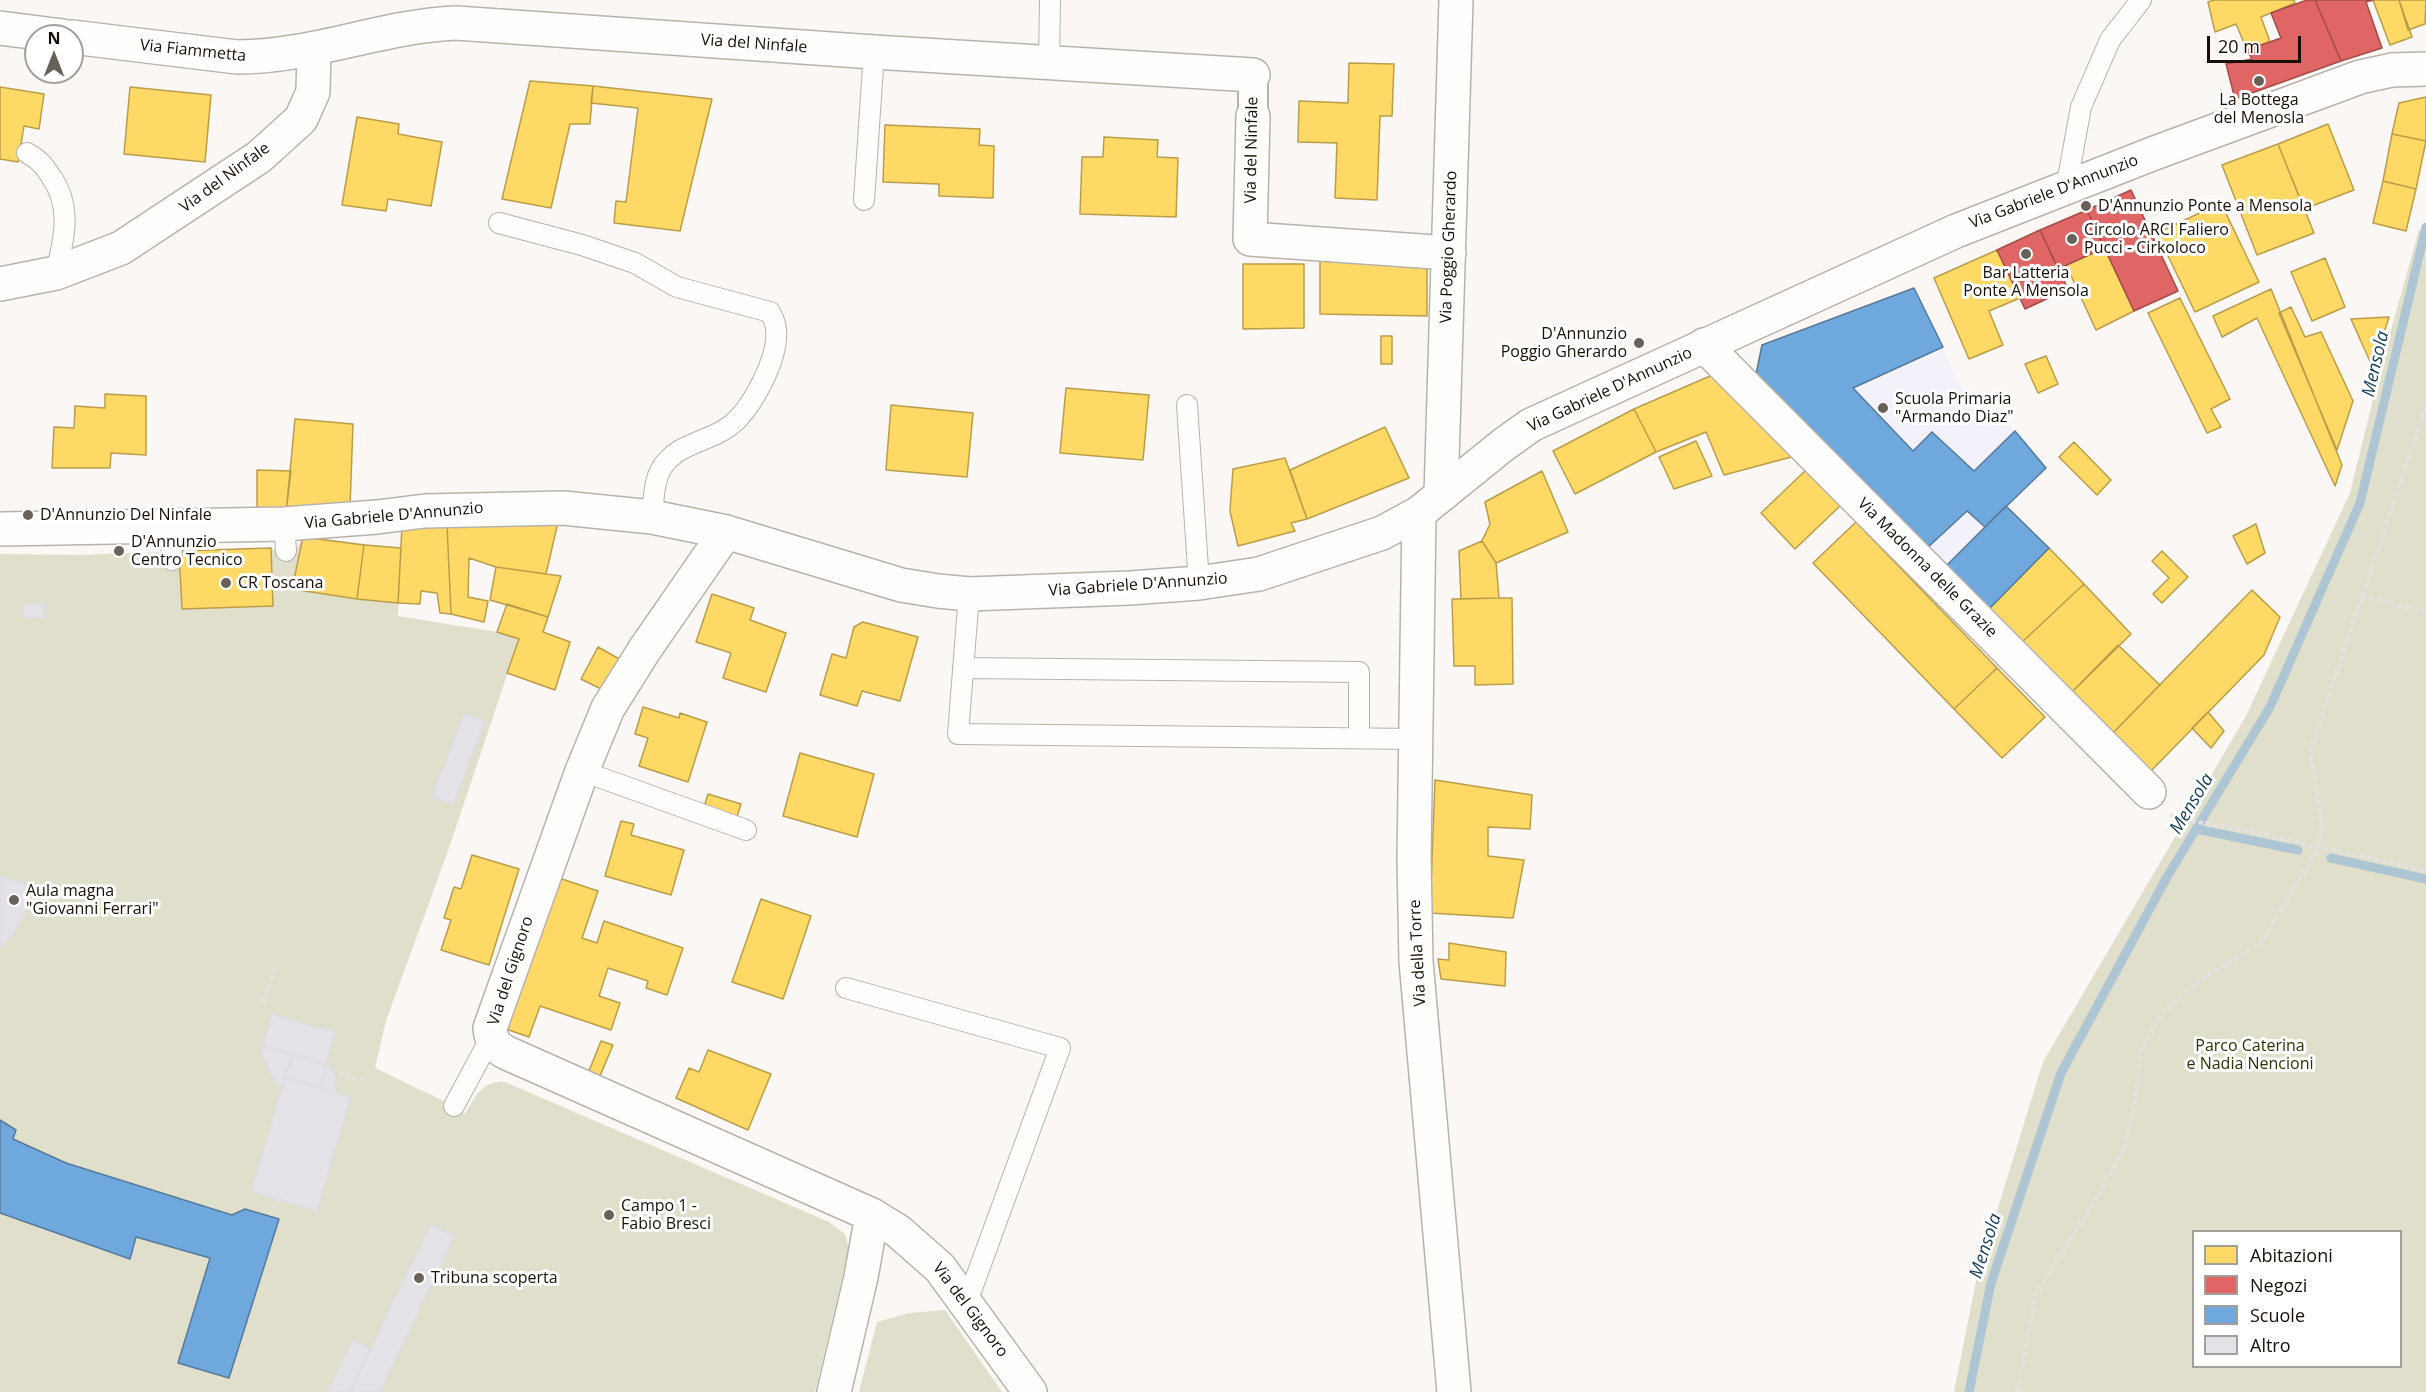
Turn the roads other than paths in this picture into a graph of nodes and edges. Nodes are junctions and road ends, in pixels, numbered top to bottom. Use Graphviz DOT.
graph roads {
  1 [pos="1050,0"];
  2 [pos="1456,0"];
  3 [pos="2141,0"];
  4 [pos="0,28"];
  5 [pos="24,31"];
  6 [pos="84,38"];
  7 [pos="314,50"];
  8 [pos="874,52"];
  9 [pos="1049,62"];
  10 [pos="2424,62"];
  11 [pos="1253,75"];
  12 [pos="1253,116"];
  13 [pos="27,153"];
  14 [pos="2066,189"];
  15 [pos="864,200"];
  16 [pos="499,222"];
  17 [pos="1449,253"];
  18 [pos="56,273"];
  19 [pos="0,285"];
  20 [pos="1704,345"];
  21 [pos="1188,405"];
  22 [pos="1430,504"];
  23 [pos="652,517"];
  24 [pos="170,526"];
  25 [pos="0,529"];
  26 [pos="726,532"];
  27 [pos="172,560"];
  28 [pos="1199,584"];
  29 [pos="969,594"];
  30 [pos="963,668"];
  31 [pos="1359,738"];
  32 [pos="1416,739"];
  33 [pos="582,771"];
  34 [pos="2149,792"];
  35 [pos="746,830"];
  36 [pos="846,988"];
  37 [pos="491,1038"];
  38 [pos="454,1106"];
  39 [pos="872,1215"];
  40 [pos="967,1302"];
  41 [pos="834,1392"];
  42 [pos="1030,1392"];
  43 [pos="1454,1392"];
  1 -- 9 [label="lane"];
  2 -- 17 [label="street, Via Poggio Gherardo"];
  3 -- 14 [label="lane"];
  4 -- 5 [label="street"];
  6 -- 7 [label="street, Via Fiammetta"];
  7 -- 8 [label="street, Via del Ninfale"];
  7 -- 18 [label="street, Via del Ninfale"];
  8 -- 9 [label="street, Via del Ninfale"];
  8 -- 15 [label="lane"];
  9 -- 11 [label="street, Via del Ninfale"];
  10 -- 14 [label="street, Via Gabriele D'Annunzio"];
  11 -- 12 [label="street, Via del Ninfale"];
  12 -- 17 [label="street, Via del Ninfale"];
  13 -- 18 [label="lane"];
  14 -- 20 [label="street, Via Gabriele D'Annunzio"];
  16 -- 23 [label="lane"];
  17 -- 22 [label="street, Via Poggio Gherardo"];
  18 -- 19 [label="street, Via del Ninfale"];
  20 -- 22 [label="street, Via Gabriele D'Annunzio"];
  20 -- 34 [label="street, Via Madonna delle Grazie"];
  21 -- 28 [label="lane"];
  22 -- 28 [label="street, Via Gabriele D'Annunzio"];
  22 -- 32 [label="street, Via della Torre"];
  23 -- 24 [label="street, Via Gabriele D'Annunzio"];
  23 -- 26 [label="street, Via Gabriele D'Annunzio"];
  24 -- 25 [label="street, Via Gabriele D'Annunzio"];
  24 -- 27 [label="lane"];
  26 -- 29 [label="street, Via Gabriele D'Annunzio"];
  26 -- 33 [label="street, Via del Gignoro"];
  28 -- 29 [label="street, Via Gabriele D'Annunzio"];
  29 -- 30 [label="lane"];
  30 -- 31 [label="lane"];
  30 -- 31 [label="lane"];
  31 -- 32 [label="lane"];
  32 -- 43 [label="street, Via della Torre"];
  33 -- 35 [label="lane"];
  33 -- 37 [label="street, Via del Gignoro"];
  36 -- 40 [label="lane"];
  37 -- 38 [label="lane"];
  37 -- 39 [label="street, Via del Gignoro"];
  39 -- 40 [label="street, Via del Gignoro"];
  39 -- 41 [label="street"];
  40 -- 42 [label="street, Via del Gignoro"];
}
